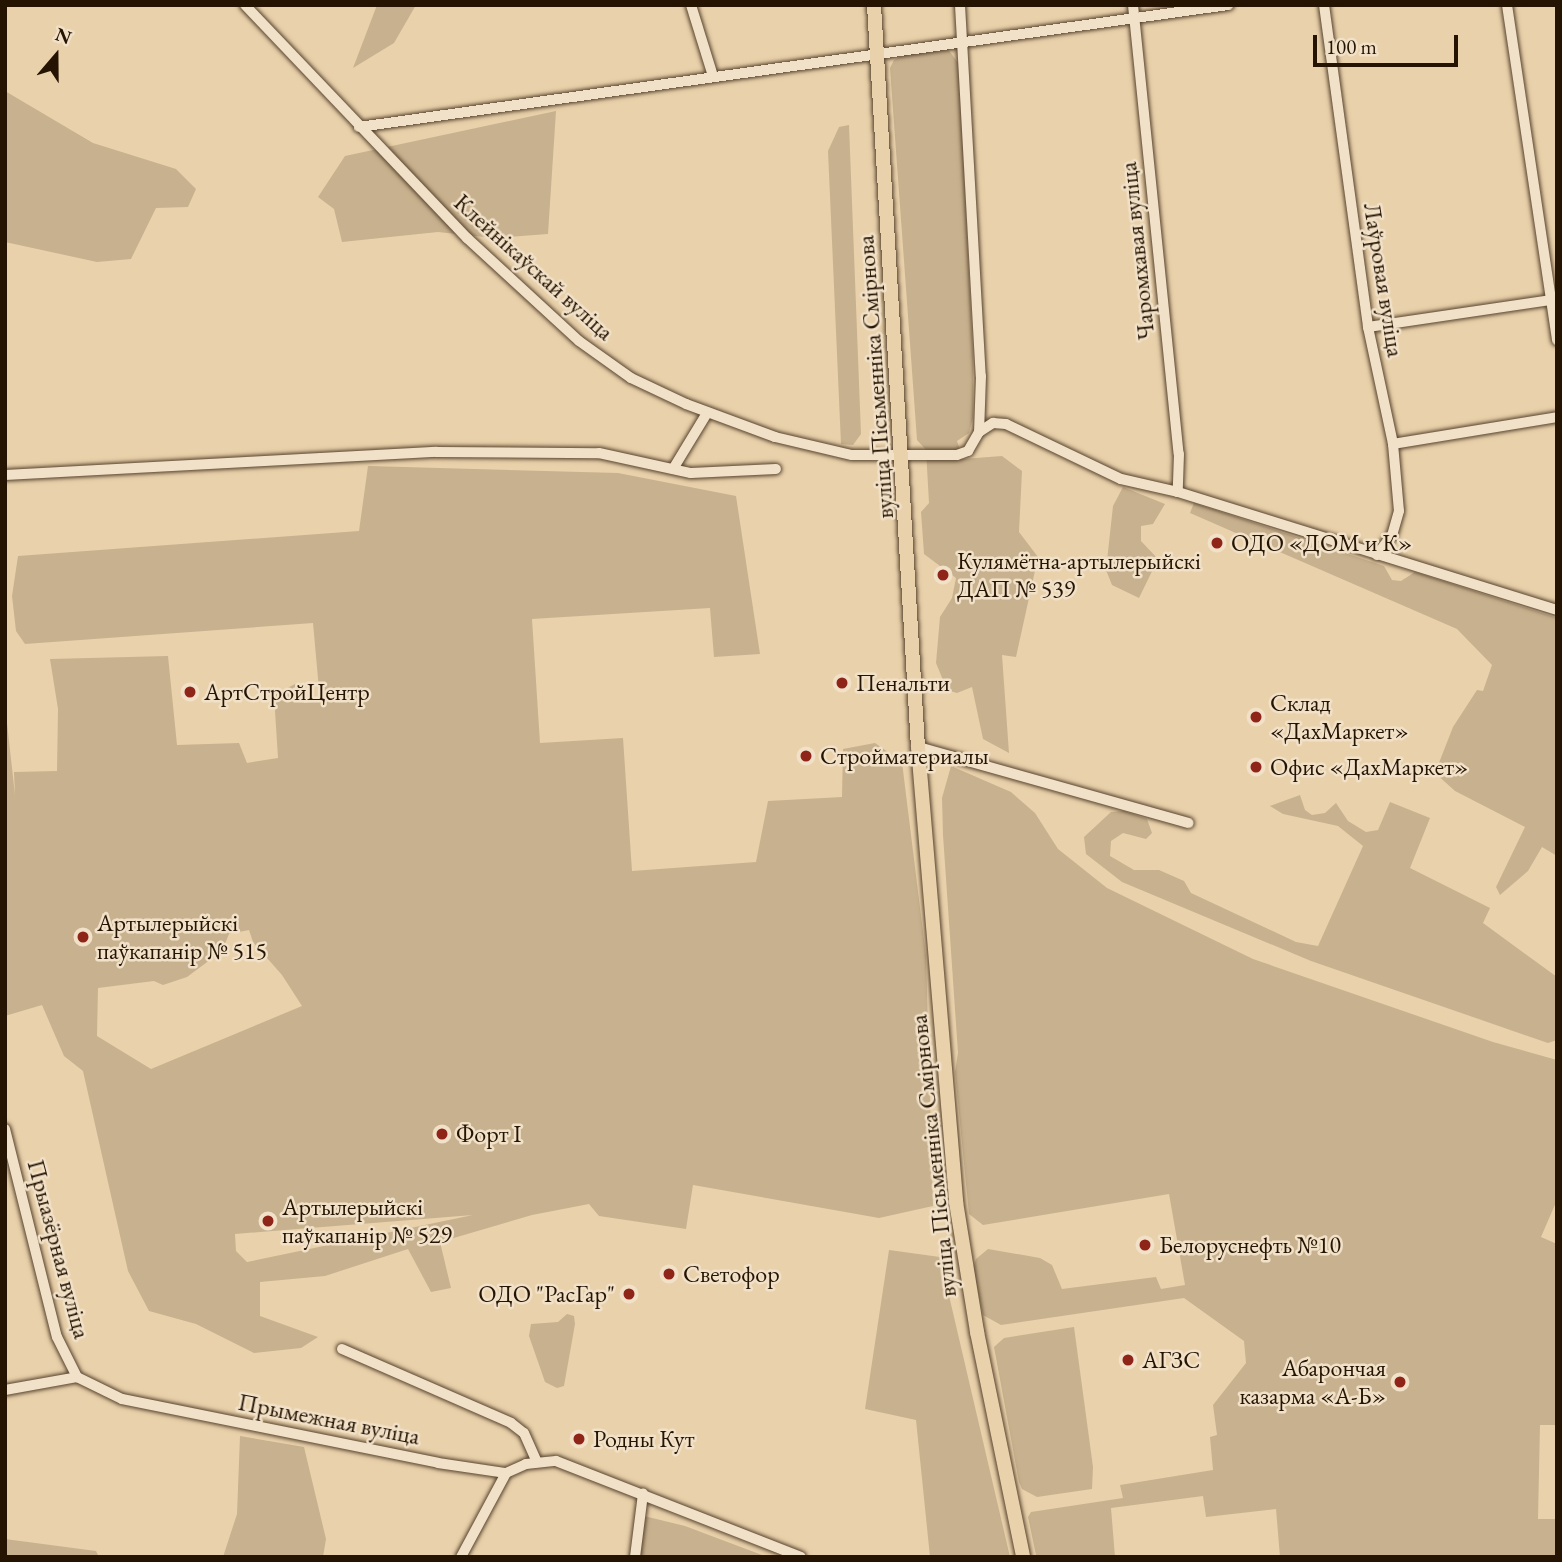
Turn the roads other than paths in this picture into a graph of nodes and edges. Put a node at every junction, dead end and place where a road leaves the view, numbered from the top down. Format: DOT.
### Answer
graph roads {
  1 [pos="245,5"];
  2 [pos="691,5"];
  3 [pos="874,5"];
  4 [pos="960,5"];
  5 [pos="1133,5"];
  6 [pos="1228,5"];
  7 [pos="1324,5"];
  8 [pos="1507,5"];
  9 [pos="1135,17"];
  10 [pos="963,40"];
  11 [pos="877,52"];
  12 [pos="713,76"];
  13 [pos="359,127"];
  14 [pos="1554,299"];
  15 [pos="1367,327"];
  16 [pos="1557,340"];
  17 [pos="707,413"];
  18 [pos="1557,418"];
  19 [pos="979,432"];
  20 [pos="1393,444"];
  21 [pos="904,458"];
  22 [pos="673,469"];
  23 [pos="776,469"];
  24 [pos="5,475"];
  25 [pos="1178,492"];
  26 [pos="1377,555"];
  27 [pos="1557,610"];
  28 [pos="918,747"];
  29 [pos="1189,823"];
  30 [pos="5,1129"];
  31 [pos="342,1349"];
  32 [pos="77,1377"];
  33 [pos="5,1390"];
  34 [pos="537,1462"];
  35 [pos="506,1473"];
  36 [pos="643,1494"];
  37 [pos="461,1557"];
  38 [pos="635,1557"];
  39 [pos="801,1557"];
  40 [pos="1023,1557"];
  1 -- 13 [label="street, Клейнікаўскай вуліца"];
  2 -- 12 [label="street"];
  3 -- 11 [label="main road, вуліца Пісьменніка Смірнова"];
  4 -- 10 [label="street"];
  5 -- 9 [label="street, Чаромхавая вуліца"];
  6 -- 9 [label="street"];
  7 -- 15 [label="street, Лаўровая вуліца"];
  8 -- 14 [label="street"];
  9 -- 10 [label="street"];
  9 -- 25 [label="street, Чаромхавая вуліца"];
  10 -- 11 [label="street"];
  10 -- 19 [label="street"];
  11 -- 12 [label="street"];
  11 -- 21 [label="main road, вуліца Пісьменніка Смірнова"];
  12 -- 13 [label="street"];
  13 -- 17 [label="street, Клейнікаўскай вуліца"];
  14 -- 15 [label="street"];
  14 -- 16 [label="street"];
  15 -- 20 [label="street, Лаўровая вуліца"];
  17 -- 21 [label="street, Клейнікаўскай вуліца"];
  17 -- 22 [label="street"];
  18 -- 20 [label="street"];
  19 -- 21 [label="street, Клейнікаўскай вуліца"];
  19 -- 25 [label="street"];
  20 -- 26 [label="street, Лаўровая вуліца"];
  21 -- 28 [label="main road, вуліца Пісьменніка Смірнова"];
  22 -- 23 [label="street"];
  22 -- 24 [label="street"];
  25 -- 26 [label="street"];
  26 -- 27 [label="street"];
  28 -- 29 [label="street"];
  28 -- 40 [label="main road, вуліца Пісьменніка Смірнова"];
  30 -- 32 [label="street, Прыазёрная вуліца"];
  31 -- 34 [label="street"];
  32 -- 33 [label="street"];
  32 -- 35 [label="street, Прымежная вуліца"];
  34 -- 35 [label="street"];
  34 -- 36 [label="street"];
  35 -- 37 [label="street"];
  36 -- 38 [label="street"];
  36 -- 39 [label="street"];
}
